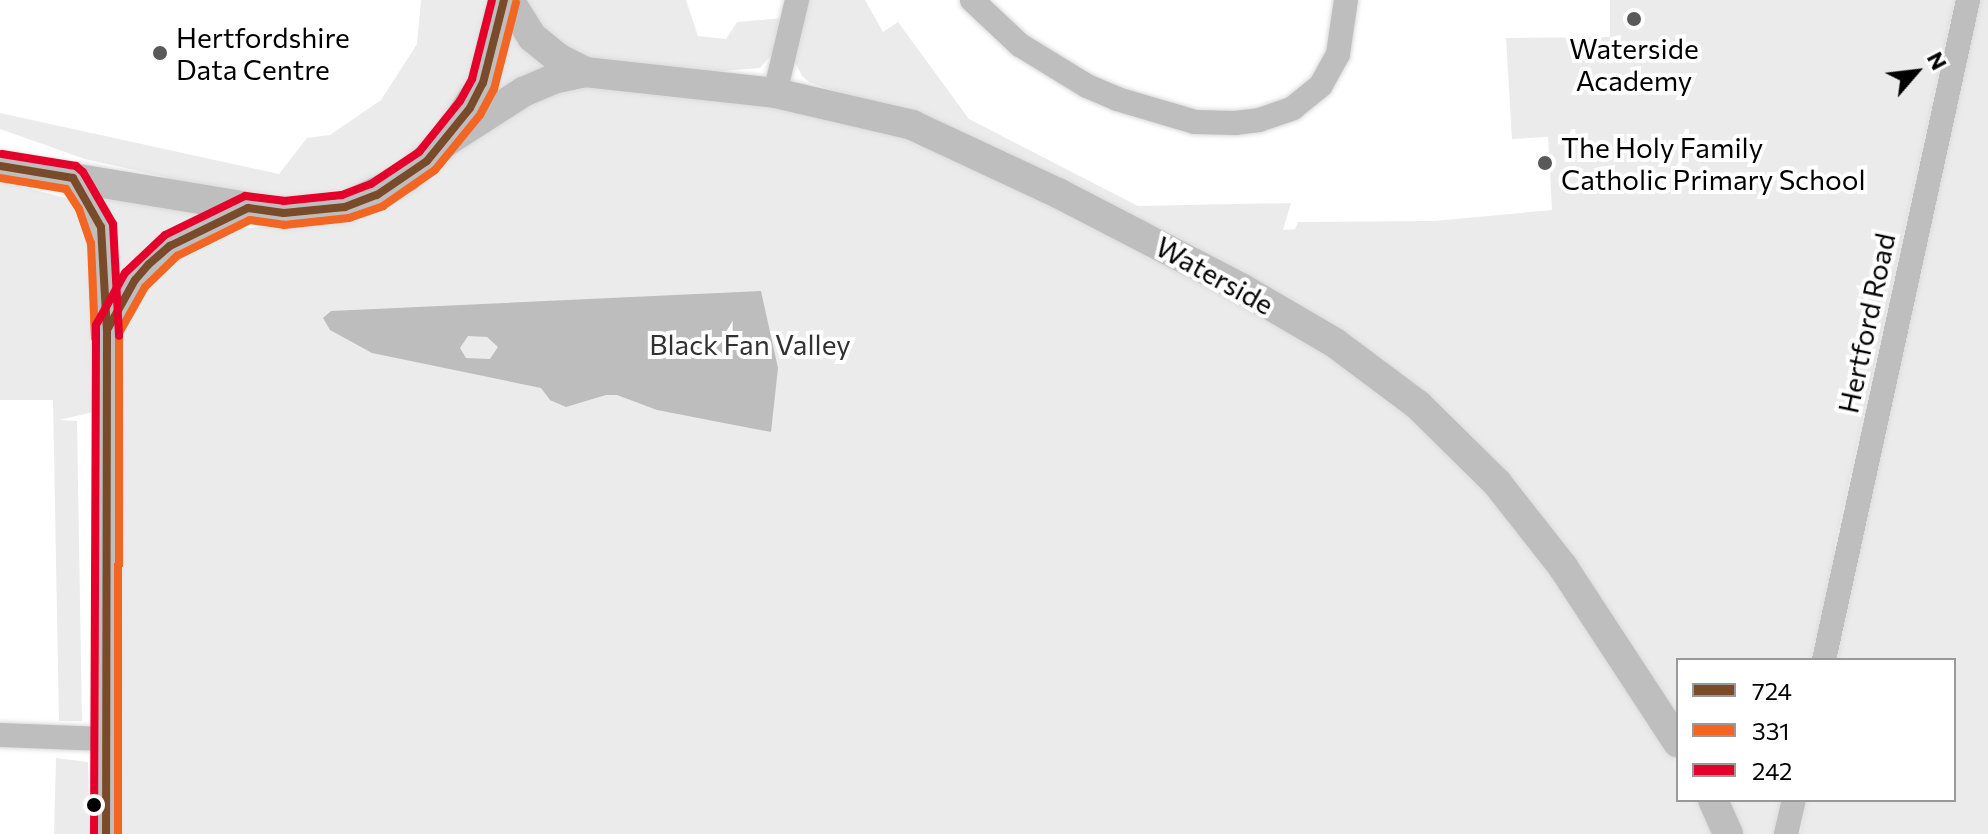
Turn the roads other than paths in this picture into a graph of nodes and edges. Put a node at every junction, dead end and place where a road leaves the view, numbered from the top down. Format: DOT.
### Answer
graph roads {
  1 [pos="507,0"];
  2 [pos="797,0"];
  3 [pos="972,0"];
  4 [pos="1346,0"];
  5 [pos="1968,0"];
  6 [pos="585,72"];
  7 [pos="775,93"];
  8 [pos="444,143"];
  9 [pos="0,166"];
  10 [pos="73,178"];
  11 [pos="248,208"];
  12 [pos="107,330"];
  13 [pos="1824,658"];
  14 [pos="0,735"];
  15 [pos="105,739"];
  16 [pos="1676,740"];
  17 [pos="1714,802"];
  18 [pos="1794,802"];
  19 [pos="106,834"];
  20 [pos="1728,834"];
  21 [pos="1786,834"];
  1 -- 6 [label="main road, Waterside"];
  1 -- 8 [label="main road"];
  2 -- 7 [label="street"];
  3 -- 4 [label="street"];
  5 -- 13 [label="street, Hertford Road"];
  6 -- 7 [label="main road, Waterside"];
  6 -- 8 [label="main road, Waterside"];
  7 -- 16 [label="main road, Waterside"];
  8 -- 11 [label="main road"];
  9 -- 10 [label="main road"];
  10 -- 11 [label="main road"];
  10 -- 12 [label="street"];
  11 -- 12 [label="street"];
  12 -- 15 [label="street"];
  14 -- 15 [label="street"];
  15 -- 19 [label="street"];
  17 -- 20 [label="main road"];
  18 -- 21 [label="street"];
}
